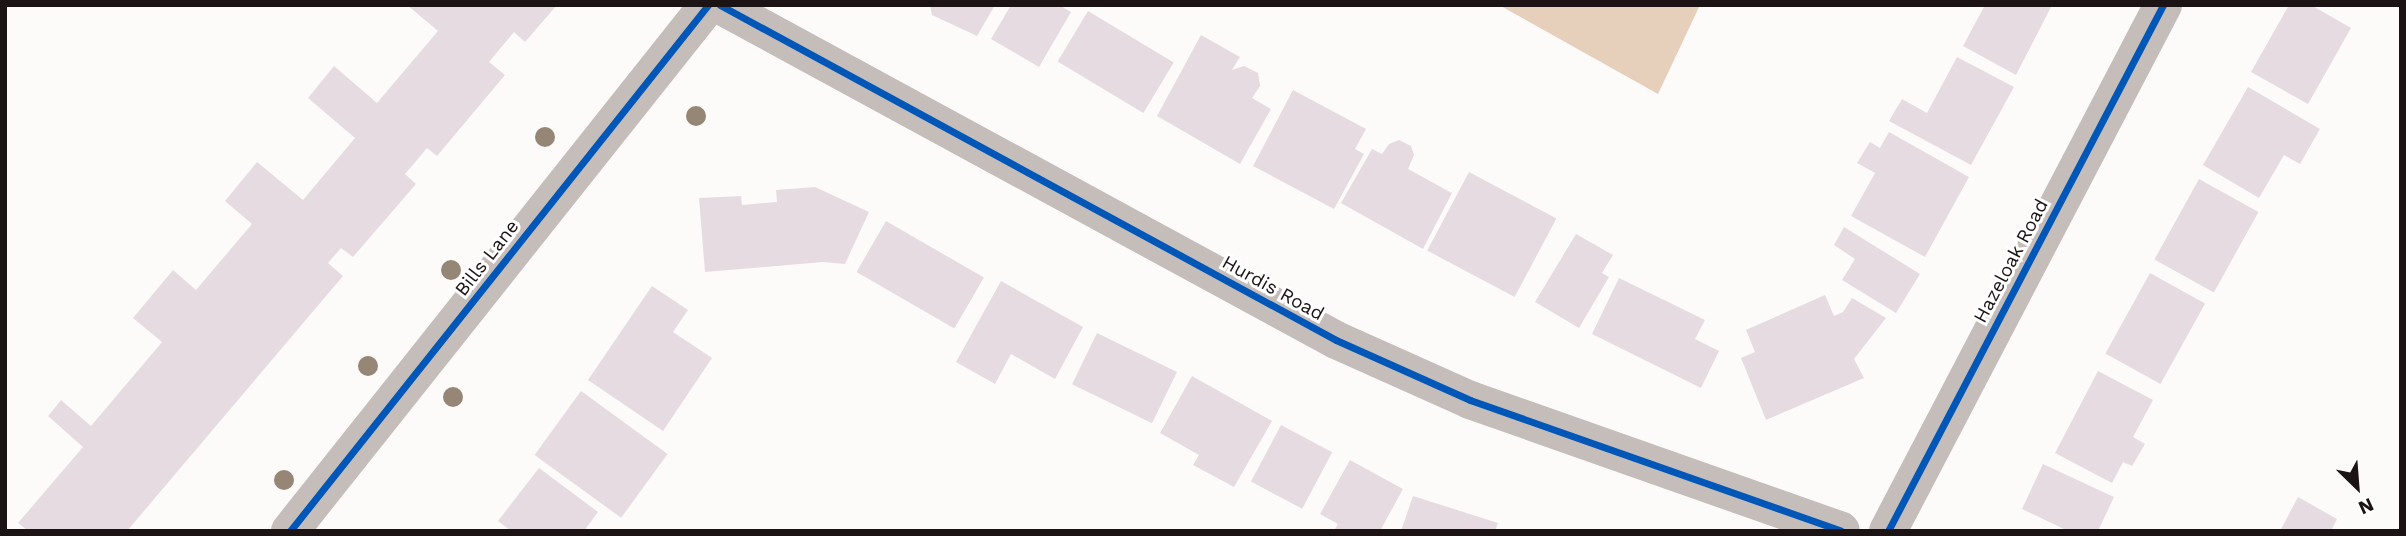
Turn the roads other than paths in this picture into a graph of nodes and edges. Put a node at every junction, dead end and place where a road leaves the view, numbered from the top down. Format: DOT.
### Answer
graph roads {
  1 [pos="708,5"];
  2 [pos="720,5"];
  3 [pos="2163,5"];
  4 [pos="290,531"];
  5 [pos="1841,531"];
  6 [pos="1888,531"];
  1 -- 4 [label="street, Bills Lane"];
  2 -- 5 [label="street, Hurdis Road"];
  3 -- 6 [label="street, Hazeloak Road"];
}
